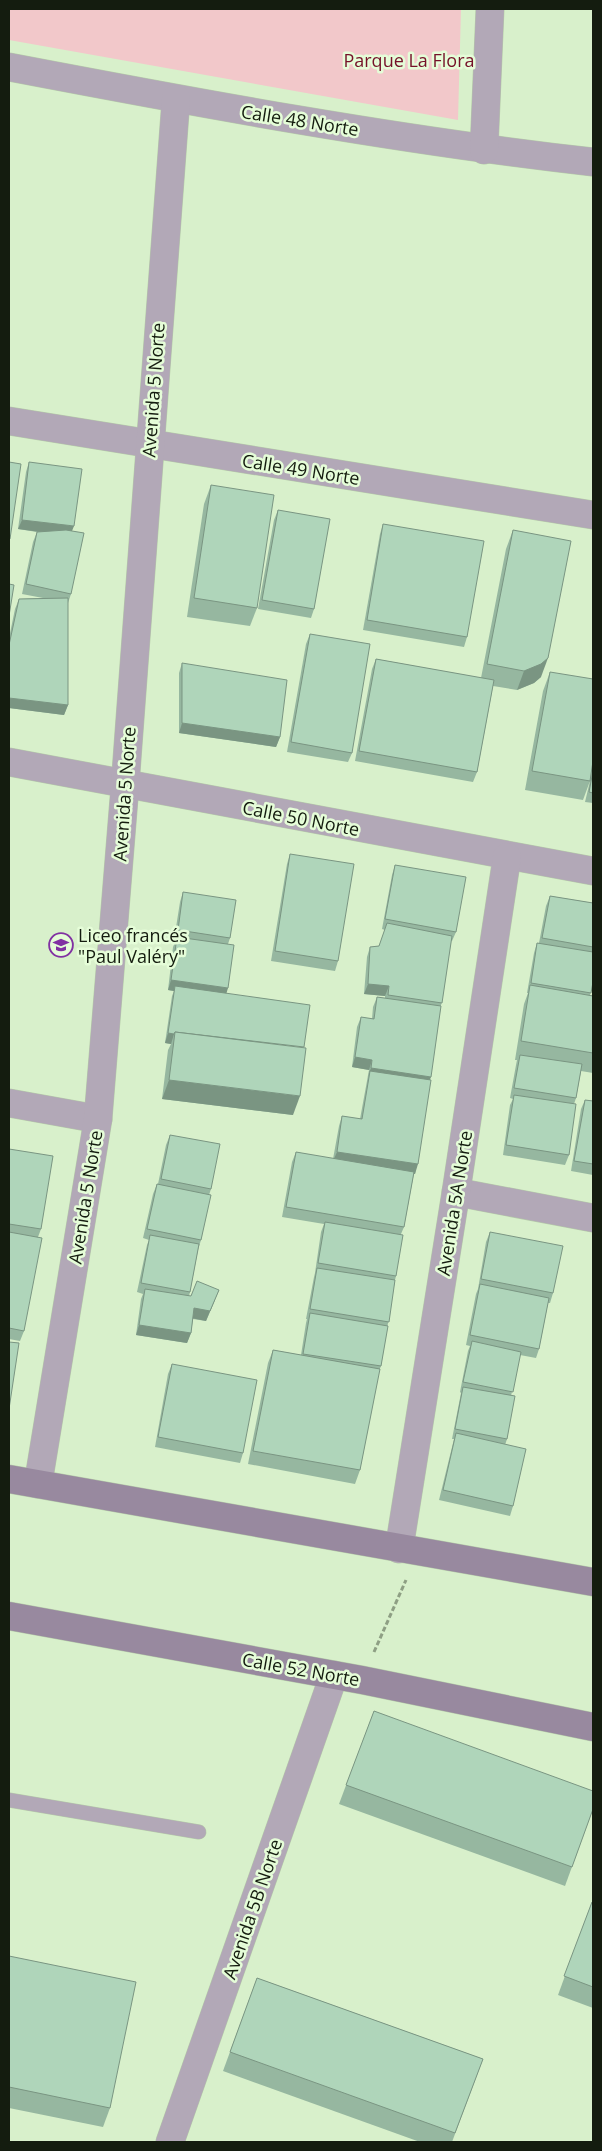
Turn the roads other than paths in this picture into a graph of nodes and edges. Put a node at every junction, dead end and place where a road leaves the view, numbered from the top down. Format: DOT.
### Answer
graph roads {
  1 [pos="490,9"];
  2 [pos="9,67"];
  3 [pos="176,99"];
  4 [pos="484,150"];
  5 [pos="593,162"];
  6 [pos="9,421"];
  7 [pos="149,445"];
  8 [pos="593,515"];
  9 [pos="9,762"];
  10 [pos="125,786"];
  11 [pos="507,857"];
  12 [pos="593,872"];
  13 [pos="9,1103"];
  14 [pos="98,1119"];
  15 [pos="456,1192"];
  16 [pos="593,1218"];
  17 [pos="9,1479"];
  18 [pos="38,1484"];
  19 [pos="409,1551"];
  20 [pos="593,1582"];
  21 [pos="9,1616"];
  22 [pos="334,1675"];
  23 [pos="593,1727"];
  24 [pos="9,1800"];
  25 [pos="199,1832"];
  26 [pos="170,2142"];
  1 -- 4 [label="street"];
  2 -- 3 [label="street, Calle 48 Norte"];
  3 -- 4 [label="street, Calle 48 Norte"];
  3 -- 7 [label="street, Avenida 5 Norte"];
  4 -- 5 [label="street, Calle 48 Norte"];
  6 -- 7 [label="street, Calle 49 Norte"];
  7 -- 8 [label="street, Calle 49 Norte"];
  7 -- 10 [label="street, Avenida 5 Norte"];
  9 -- 10 [label="street, Calle 50 Norte"];
  10 -- 11 [label="street, Calle 50 Norte"];
  10 -- 14 [label="street, Avenida 5 Norte"];
  11 -- 12 [label="street, Calle 50 Norte"];
  11 -- 15 [label="street, Avenida 5A Norte"];
  13 -- 14 [label="street"];
  14 -- 18 [label="street, Avenida 5 Norte"];
  15 -- 16 [label="street"];
  15 -- 19 [label="street, Avenida 5A Norte"];
  17 -- 18 [label="main road"];
  18 -- 19 [label="main road"];
  19 -- 20 [label="main road"];
  21 -- 22 [label="main road, Calle 52 Norte"];
  22 -- 23 [label="main road, Calle 52 Norte"];
  22 -- 26 [label="street, Avenida 5B Norte"];
  24 -- 25 [label="lane"];
}
